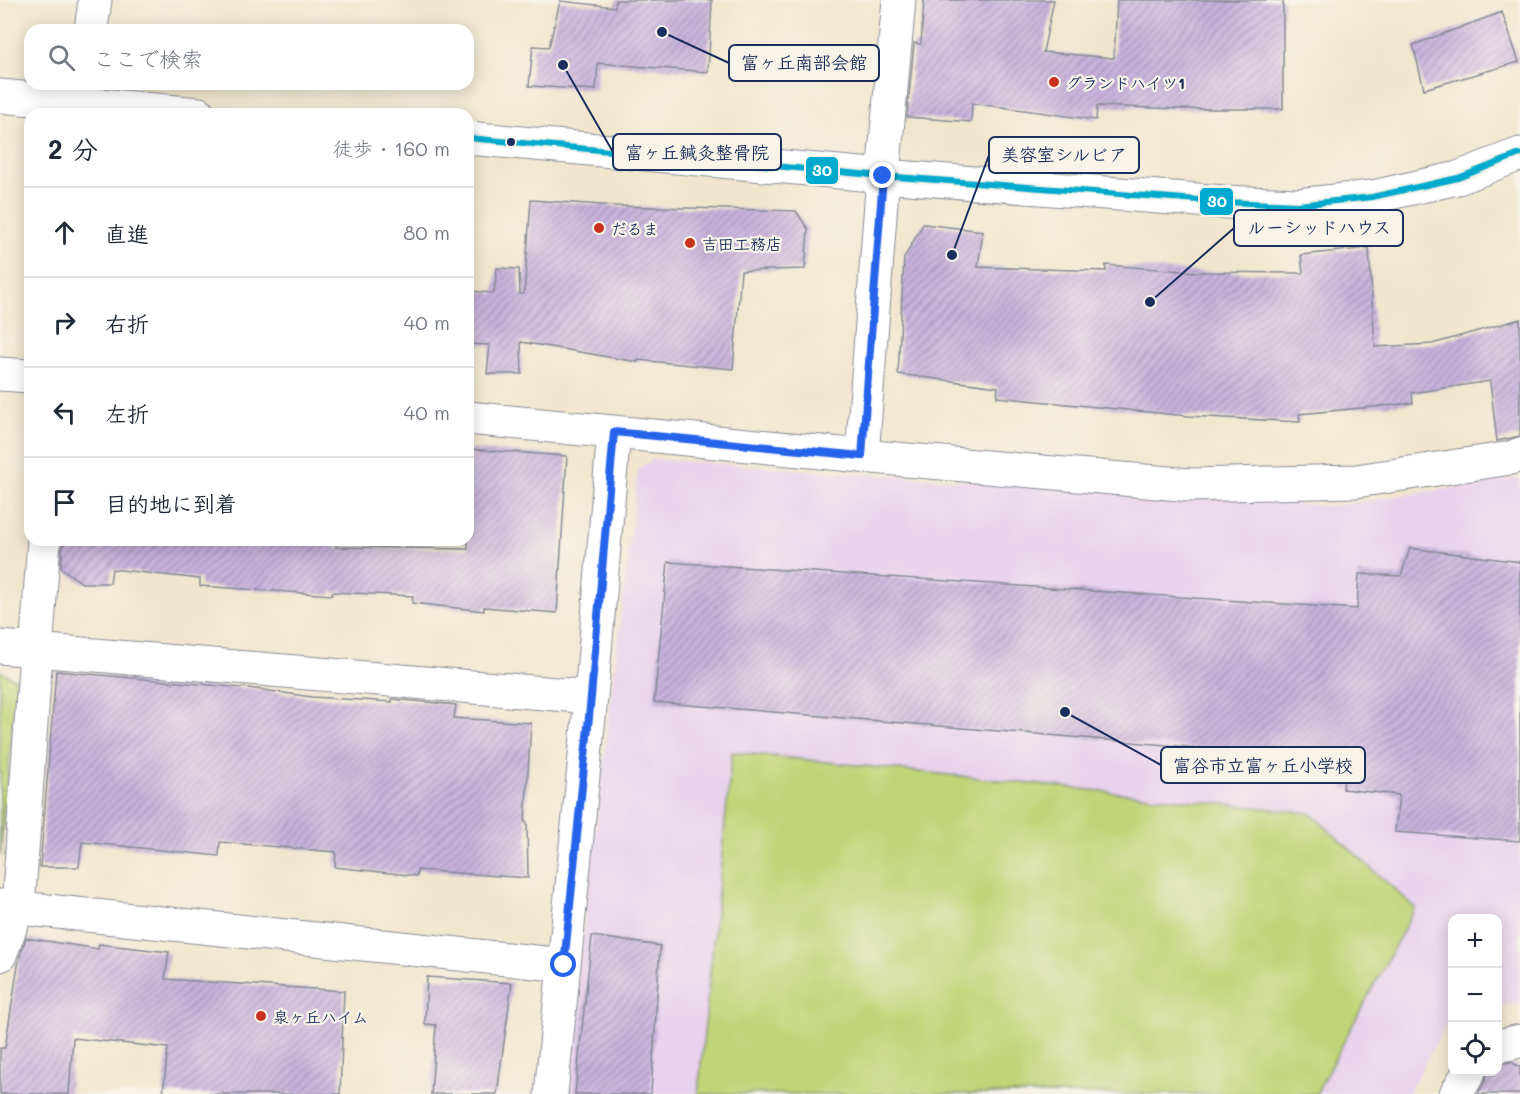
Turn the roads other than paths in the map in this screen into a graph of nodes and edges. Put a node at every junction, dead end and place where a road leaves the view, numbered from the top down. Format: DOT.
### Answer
graph roads {
  1 [pos="94,0"];
  2 [pos="899,0"];
  3 [pos="92,24"];
  4 [pos="0,96"];
  5 [pos="84,100"];
  6 [pos="150,108"];
  7 [pos="474,139"];
  8 [pos="1520,154"];
  9 [pos="883,176"];
  10 [pos="0,374"];
  11 [pos="24,376"];
  12 [pos="474,419"];
  13 [pos="614,432"];
  14 [pos="1520,454"];
  15 [pos="862,456"];
  16 [pos="44,546"];
  17 [pos="0,647"];
  18 [pos="35,651"];
  19 [pos="591,697"];
  20 [pos="9,907"];
  21 [pos="0,956"];
  22 [pos="564,965"];
  23 [pos="1520,1041"];
  24 [pos="1502,1045"];
  25 [pos="1466,1076"];
  26 [pos="551,1094"];
  27 [pos="1456,1094"];
  1 -- 3 [label="street"];
  2 -- 9 [label="street"];
  4 -- 5 [label="street"];
  5 -- 6 [label="street"];
  7 -- 9 [label="street"];
  8 -- 9 [label="street"];
  9 -- 15 [label="street"];
  10 -- 11 [label="street"];
  12 -- 13 [label="street"];
  13 -- 15 [label="street"];
  13 -- 19 [label="street"];
  14 -- 15 [label="street"];
  16 -- 18 [label="street"];
  17 -- 18 [label="street"];
  18 -- 19 [label="street"];
  18 -- 20 [label="street"];
  19 -- 22 [label="street"];
  20 -- 21 [label="street"];
  20 -- 22 [label="street"];
  22 -- 26 [label="street"];
  23 -- 24 [label="street"];
  25 -- 27 [label="street"];
}
